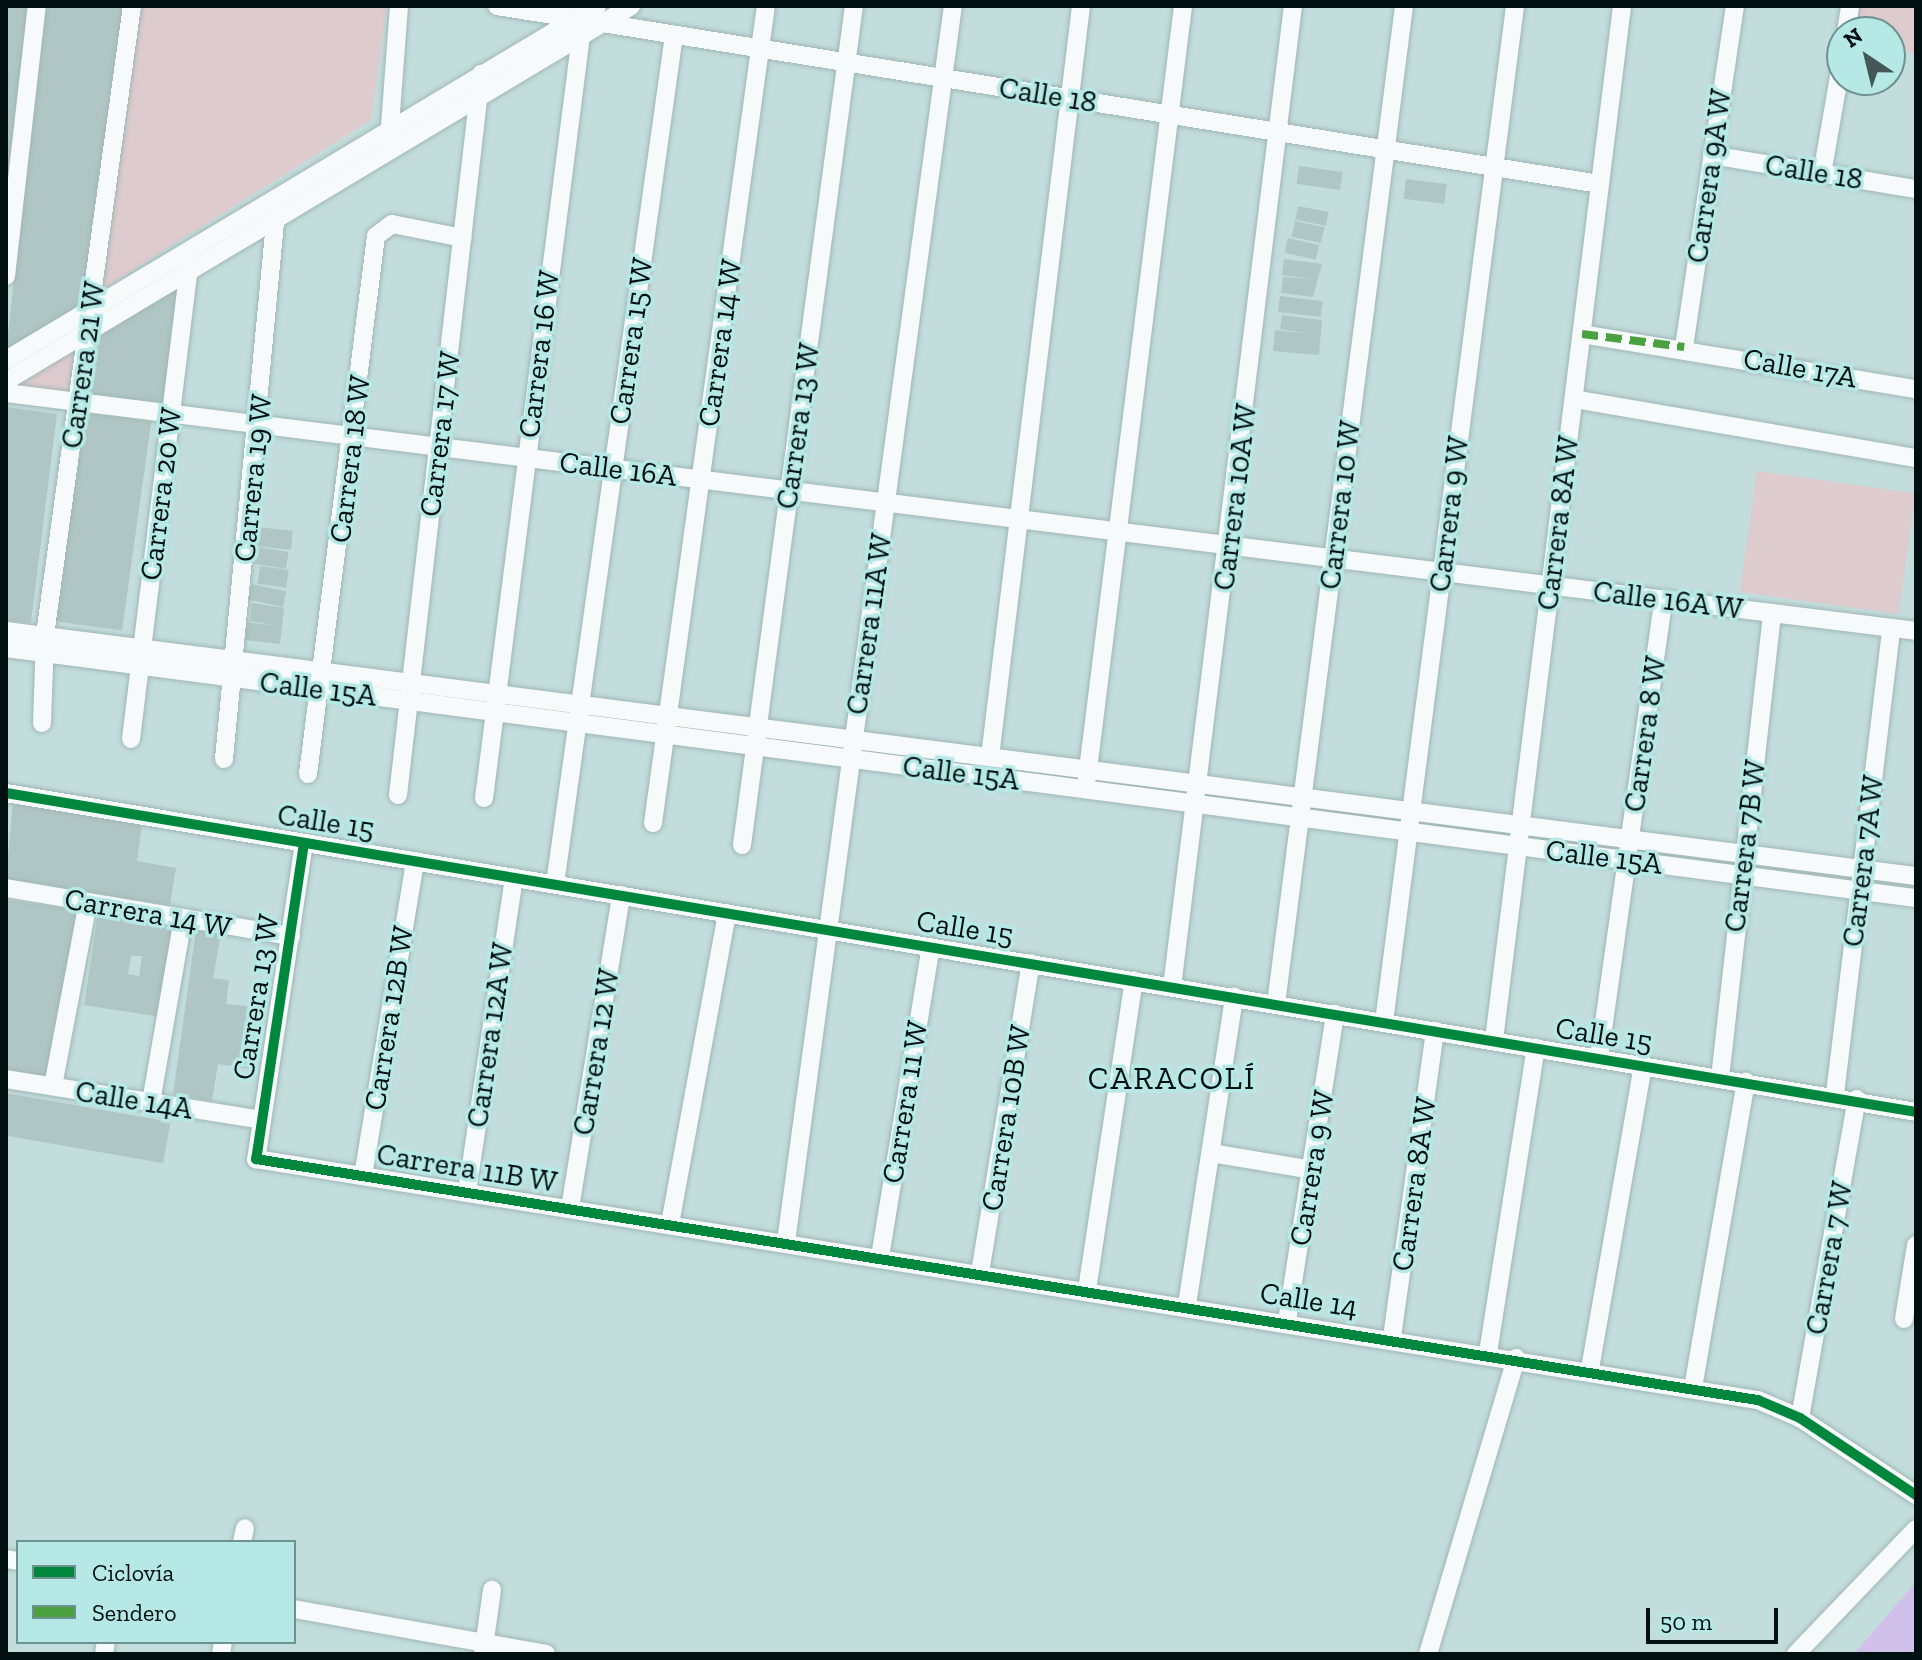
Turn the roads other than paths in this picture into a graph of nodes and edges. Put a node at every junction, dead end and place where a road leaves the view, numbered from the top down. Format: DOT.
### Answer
graph roads {
  1 [pos="37,6"];
  2 [pos="132,6"];
  3 [pos="399,6"];
  4 [pos="497,6"];
  5 [pos="631,6"];
  6 [pos="766,6"];
  7 [pos="854,6"];
  8 [pos="953,6"];
  9 [pos="1081,6"];
  10 [pos="1183,6"];
  11 [pos="1293,6"];
  12 [pos="1404,6"];
  13 [pos="1515,6"];
  14 [pos="1622,6"];
  15 [pos="1735,6"];
  16 [pos="600,15"];
  17 [pos="578,20"];
  18 [pos="674,35"];
  19 [pos="761,49"];
  20 [pos="847,63"];
  21 [pos="481,74"];
  22 [pos="943,78"];
  23 [pos="1836,96"];
  24 [pos="478,97"];
  25 [pos="1070,99"];
  26 [pos="1168,114"];
  27 [pos="388,130"];
  28 [pos="1278,132"];
  29 [pos="391,150"];
  30 [pos="1386,150"];
  31 [pos="1712,155"];
  32 [pos="1494,167"];
  33 [pos="1822,174"];
  34 [pos="1600,184"];
  35 [pos="1916,189"];
  36 [pos="277,197"];
  37 [pos="276,219"];
  38 [pos="463,238"];
  39 [pos="191,248"];
  40 [pos="188,272"];
  41 [pos="6,276"];
  42 [pos="91,308"];
  43 [pos="86,333"];
  44 [pos="1582,334"];
  45 [pos="1684,347"];
  46 [pos="6,360"];
  47 [pos="6,381"];
  48 [pos="1916,389"];
  49 [pos="6,393"];
  50 [pos="1574,399"];
  51 [pos="76,403"];
  52 [pos="171,414"];
  53 [pos="260,425"];
  54 [pos="355,437"];
  55 [pos="439,447"];
  56 [pos="526,458"];
  57 [pos="1916,458"];
  58 [pos="613,469"];
  59 [pos="701,480"];
  60 [pos="790,491"];
  61 [pos="886,503"];
  62 [pos="1021,520"];
  63 [pos="1116,532"];
  64 [pos="1229,546"];
  65 [pos="1333,558"];
  66 [pos="1442,572"];
  67 [pos="1550,586"];
  68 [pos="1663,600"];
  69 [pos="1772,613"];
  70 [pos="1891,628"];
  71 [pos="6,631"];
  72 [pos="1916,631"];
  73 [pos="47,644"];
  74 [pos="6,648"];
  75 [pos="141,657"];
  76 [pos="232,668"];
  77 [pos="321,680"];
  78 [pos="410,692"];
  79 [pos="496,703"];
  80 [pos="579,714"];
  81 [pos="42,723"];
  82 [pos="666,725"];
  83 [pos="758,727"];
  84 [pos="131,739"];
  85 [pos="854,739"];
  86 [pos="756,746"];
  87 [pos="968,754"];
  88 [pos="990,757"];
  89 [pos="224,759"];
  90 [pos="851,759"];
  91 [pos="1089,769"];
  92 [pos="965,773"];
  93 [pos="308,774"];
  94 [pos="1197,783"];
  95 [pos="1086,789"];
  96 [pos="6,793"];
  97 [pos="398,795"];
  98 [pos="1303,797"];
  99 [pos="484,798"];
  100 [pos="1195,803"];
  101 [pos="1411,811"];
  102 [pos="1300,817"];
  103 [pos="653,823"];
  104 [pos="1521,825"];
  105 [pos="1409,831"];
  106 [pos="1631,839"];
  107 [pos="304,843"];
  108 [pos="742,845"];
  109 [pos="1518,846"];
  110 [pos="1743,853"];
  111 [pos="1626,860"];
  112 [pos="415,861"];
  113 [pos="1862,869"];
  114 [pos="1740,875"];
  115 [pos="1916,876"];
  116 [pos="514,877"];
  117 [pos="555,884"];
  118 [pos="6,888"];
  119 [pos="1860,891"];
  120 [pos="621,895"];
  121 [pos="1916,898"];
  122 [pos="88,903"];
  123 [pos="727,913"];
  124 [pos="183,919"];
  125 [pos="828,930"];
  126 [pos="291,936"];
  127 [pos="931,947"];
  128 [pos="1031,963"];
  129 [pos="1134,981"];
  130 [pos="1172,987"];
  131 [pos="1234,997"];
  132 [pos="1276,1004"];
  133 [pos="1335,1014"];
  134 [pos="1384,1022"];
  135 [pos="1435,1031"];
  136 [pos="1494,1040"];
  137 [pos="1536,1048"];
  138 [pos="1599,1058"];
  139 [pos="1643,1065"];
  140 [pos="1720,1078"];
  141 [pos="6,1079"];
  142 [pos="1746,1082"];
  143 [pos="53,1086"];
  144 [pos="1835,1094"];
  145 [pos="1857,1099"];
  146 [pos="151,1102"];
  147 [pos="1916,1112"];
  148 [pos="261,1120"];
  149 [pos="1211,1153"];
  150 [pos="256,1159"];
  151 [pos="1313,1170"];
  152 [pos="363,1176"];
  153 [pos="467,1192"];
  154 [pos="570,1208"];
  155 [pos="670,1224"];
  156 [pos="786,1242"];
  157 [pos="1916,1245"];
  158 [pos="880,1257"];
  159 [pos="1914,1265"];
  160 [pos="980,1273"];
  161 [pos="1087,1290"];
  162 [pos="1187,1305"];
  163 [pos="1904,1319"];
  164 [pos="1287,1321"];
  165 [pos="1392,1337"];
  166 [pos="1488,1353"];
  167 [pos="1516,1358"];
  168 [pos="1590,1369"];
  169 [pos="1693,1388"];
  170 [pos="1800,1418"];
  171 [pos="1916,1495"];
  172 [pos="1916,1529"];
  173 [pos="492,1590"];
  174 [pos="296,1609"];
  175 [pos="484,1649"];
  176 [pos="546,1654"];
  177 [pos="1428,1654"];
  178 [pos="1796,1654"];
  1 -- 41 [label="street"];
  2 -- 42 [label="street, Carrera 21 W"];
  3 -- 27 [label="street"];
  4 -- 17 [label="street"];
  5 -- 16 [label="street"];
  6 -- 19 [label="street, Carrera 14 W"];
  7 -- 20 [label="street, Carrera 13 W"];
  8 -- 22 [label="street, Carrera 11A W"];
  9 -- 25 [label="street"];
  10 -- 26 [label="street"];
  11 -- 28 [label="street, Carrera 10A W"];
  12 -- 30 [label="street, Carrera 10 W"];
  13 -- 32 [label="street, Carrera 9 W"];
  14 -- 34 [label="street, Carrera 8A W"];
  15 -- 31 [label="street, Carrera 9A W"];
  16 -- 17 [label="street"];
  16 -- 18 [label="street, Calle 18"];
  17 -- 21 [label="street"];
  17 -- 24 [label="street"];
  17 -- 56 [label="street, Carrera 16 W"];
  18 -- 19 [label="street, Calle 18"];
  18 -- 58 [label="street, Carrera 15 W"];
  19 -- 20 [label="street, Calle 18"];
  19 -- 59 [label="street, Carrera 14 W"];
  20 -- 22 [label="street, Calle 18"];
  20 -- 60 [label="street, Carrera 13 W"];
  21 -- 24 [label="street, Carrera 17 W"];
  21 -- 27 [label="street"];
  22 -- 25 [label="street, Calle 18"];
  22 -- 61 [label="street, Carrera 11A W"];
  23 -- 33 [label="street"];
  24 -- 29 [label="street"];
  24 -- 38 [label="street, Carrera 17 W"];
  25 -- 26 [label="street, Calle 18"];
  25 -- 62 [label="street"];
  26 -- 28 [label="street, Calle 18"];
  26 -- 63 [label="street"];
  27 -- 29 [label="street"];
  27 -- 36 [label="street"];
  28 -- 30 [label="street, Calle 18"];
  28 -- 64 [label="street, Carrera 10A W"];
  29 -- 37 [label="street"];
  30 -- 32 [label="street, Calle 18"];
  30 -- 65 [label="street, Carrera 10 W"];
  31 -- 33 [label="street, Calle 18"];
  31 -- 45 [label="street, Carrera 9A W"];
  32 -- 34 [label="street, Calle 18"];
  32 -- 66 [label="street, Carrera 9 W"];
  33 -- 35 [label="street, Calle 18"];
  34 -- 44 [label="street, Carrera 8A W"];
  36 -- 37 [label="street, Carrera 19 W"];
  36 -- 39 [label="street"];
  37 -- 40 [label="street"];
  37 -- 53 [label="street, Carrera 19 W"];
  38 -- 54 [label="street, Carrera 18 W"];
  38 -- 55 [label="street, Carrera 17 W"];
  39 -- 40 [label="street, Carrera 20 W"];
  39 -- 42 [label="street"];
  40 -- 43 [label="street"];
  40 -- 52 [label="street, Carrera 20 W"];
  42 -- 43 [label="street, Carrera 21 W"];
  42 -- 46 [label="street"];
  43 -- 47 [label="street"];
  43 -- 51 [label="street, Carrera 21 W"];
  44 -- 45 [label="street, Calle 17A"];
  44 -- 50 [label="street, Carrera 8A W"];
  45 -- 48 [label="street, Calle 17A"];
  49 -- 51 [label="street, Calle 16A"];
  50 -- 57 [label="street"];
  50 -- 67 [label="street, Carrera 8A W"];
  51 -- 52 [label="street, Calle 16A"];
  51 -- 73 [label="street, Carrera 21 W"];
  52 -- 53 [label="street, Calle 16A"];
  52 -- 75 [label="street, Carrera 20 W"];
  53 -- 54 [label="street, Calle 16A"];
  53 -- 76 [label="street, Carrera 19 W"];
  54 -- 55 [label="street, Calle 16A"];
  54 -- 77 [label="street, Carrera 18 W"];
  55 -- 56 [label="street, Calle 16A"];
  55 -- 78 [label="street, Carrera 17 W"];
  56 -- 58 [label="street, Calle 16A"];
  56 -- 79 [label="street, Carrera 16 W"];
  58 -- 59 [label="street, Calle 16A"];
  58 -- 80 [label="street, Carrera 15 W"];
  59 -- 60 [label="street, Calle 16A"];
  59 -- 82 [label="street, Carrera 14 W"];
  60 -- 61 [label="street, Calle 16A"];
  60 -- 83 [label="street, Carrera 13 W"];
  61 -- 62 [label="street, Calle 16A"];
  61 -- 85 [label="street, Carrera 11A W"];
  62 -- 63 [label="street, Calle 16A"];
  62 -- 88 [label="street"];
  63 -- 64 [label="street, Calle 16A"];
  63 -- 91 [label="street"];
  64 -- 65 [label="street, Calle 16A W"];
  64 -- 94 [label="street, Carrera 10A W"];
  65 -- 66 [label="street, Calle 16A W"];
  65 -- 98 [label="street, Carrera 10 W"];
  66 -- 67 [label="street, Calle 16A W"];
  66 -- 101 [label="street, Carrera 9 W"];
  67 -- 68 [label="street, Calle 16A W"];
  67 -- 104 [label="street, Carrera 8A W"];
  68 -- 69 [label="street, Calle 16A W"];
  68 -- 106 [label="street, Carrera 8 W"];
  69 -- 70 [label="street, Calle 16A W"];
  69 -- 110 [label="street, Carrera 7B W"];
  70 -- 72 [label="street, Calle 16A W"];
  70 -- 113 [label="street, Carrera 7A W"];
  71 -- 73 [label="street, Calle 15A"];
  73 -- 74 [label="street, Calle 15A"];
  73 -- 75 [label="street, Calle 15A"];
  73 -- 81 [label="street, Carrera 21 W"];
  75 -- 76 [label="street, Calle 15A"];
  75 -- 84 [label="street, Carrera 20 W"];
  76 -- 77 [label="street, Calle 15A"];
  76 -- 89 [label="street, Carrera 19 W"];
  77 -- 78 [label="street, Calle 15A"];
  77 -- 93 [label="street, Carrera 18 W"];
  78 -- 79 [label="street, Calle 15A"];
  78 -- 97 [label="street, Carrera 17 W"];
  79 -- 80 [label="street, Calle 15A"];
  79 -- 99 [label="street, Carrera 16 W"];
  80 -- 82 [label="street, Calle 15A"];
  80 -- 117 [label="street, Carrera 15 W"];
  82 -- 83 [label="street, Calle 15A"];
  82 -- 86 [label="street, Calle 15A"];
  82 -- 103 [label="street, Carrera 14 W"];
  83 -- 85 [label="street, Calle 15A"];
  83 -- 86 [label="street, Carrera 13 W"];
  85 -- 87 [label="street, Calle 15A"];
  85 -- 90 [label="street, Carrera 11A W"];
  86 -- 90 [label="street, Calle 15A"];
  86 -- 108 [label="street, Carrera 13 W"];
  87 -- 88 [label="street, Calle 15A"];
  87 -- 92 [label="street"];
  88 -- 91 [label="street, Calle 15A"];
  90 -- 92 [label="street, Calle 15A"];
  90 -- 125 [label="street, Carrera 11A W"];
  91 -- 94 [label="street, Calle 15A"];
  91 -- 95 [label="street"];
  92 -- 95 [label="street, Calle 15A"];
  94 -- 98 [label="street, Calle 15A"];
  94 -- 100 [label="street, Carrera 10A W"];
  95 -- 100 [label="street, Calle 15A"];
  96 -- 107 [label="street, Calle 15"];
  98 -- 101 [label="street, Calle 15A"];
  98 -- 102 [label="street, Carrera 10 W"];
  100 -- 102 [label="street, Calle 15A"];
  100 -- 130 [label="street, Carrera 10A W"];
  101 -- 104 [label="street, Calle 15A"];
  101 -- 105 [label="street, Carrera 9 W"];
  102 -- 105 [label="street, Calle 15A"];
  102 -- 132 [label="street, Carrera 10 W"];
  104 -- 106 [label="street, Calle 15A"];
  104 -- 109 [label="street, Carrera 8A W"];
  105 -- 109 [label="street, Calle 15A"];
  105 -- 134 [label="street, Carrera 9 W"];
  106 -- 110 [label="street, Calle 15A"];
  106 -- 111 [label="street, Carrera 8 W"];
  107 -- 112 [label="street, Calle 15"];
  107 -- 126 [label="street, Carrera 13 W"];
  109 -- 111 [label="street, Calle 15A"];
  109 -- 136 [label="street, Carrera 8A W"];
  110 -- 113 [label="street, Calle 15A"];
  110 -- 114 [label="street, Carrera 7B W"];
  111 -- 114 [label="street, Calle 15A"];
  111 -- 138 [label="street, Carrera 8 W"];
  112 -- 116 [label="street, Calle 15"];
  112 -- 152 [label="street, Carrera 12B W"];
  113 -- 115 [label="street, Calle 15A"];
  113 -- 119 [label="street, Carrera 7A W"];
  114 -- 119 [label="street, Calle 15A"];
  114 -- 140 [label="street, Carrera 7B W"];
  116 -- 117 [label="street, Calle 15"];
  116 -- 153 [label="street, Carrera 12A W"];
  117 -- 120 [label="street, Calle 15"];
  118 -- 122 [label="street, Carrera 14 W"];
  119 -- 121 [label="street, Calle 15A"];
  119 -- 144 [label="street, Carrera 7A W"];
  120 -- 123 [label="street, Calle 15"];
  120 -- 154 [label="street, Carrera 12 W"];
  122 -- 124 [label="street, Carrera 14 W"];
  122 -- 143 [label="street"];
  123 -- 125 [label="street, Calle 15"];
  123 -- 155 [label="street"];
  124 -- 126 [label="street, Carrera 14 W"];
  124 -- 146 [label="street"];
  125 -- 127 [label="street, Calle 15"];
  125 -- 156 [label="street, Carrera 11A W"];
  126 -- 148 [label="street, Carrera 13 W"];
  127 -- 128 [label="street, Calle 15"];
  127 -- 158 [label="street, Carrera 11 W"];
  128 -- 129 [label="street, Calle 15"];
  128 -- 160 [label="street, Carrera 10B W"];
  129 -- 130 [label="street, Calle 15"];
  129 -- 161 [label="street"];
  130 -- 131 [label="street, Calle 15"];
  131 -- 132 [label="street, Calle 15"];
  131 -- 149 [label="street"];
  132 -- 133 [label="street, Calle 15"];
  133 -- 134 [label="street, Calle 15"];
  133 -- 151 [label="street, Carrera 9 W"];
  134 -- 135 [label="street, Calle 15"];
  135 -- 136 [label="street, Calle 15"];
  135 -- 165 [label="street, Carrera 8A W"];
  136 -- 137 [label="street, Calle 15"];
  137 -- 138 [label="street, Calle 15"];
  137 -- 166 [label="street"];
  138 -- 139 [label="street, Calle 15"];
  139 -- 140 [label="street, Calle 15"];
  139 -- 168 [label="street"];
  140 -- 142 [label="street, Calle 15"];
  141 -- 143 [label="street, Calle 14A"];
  142 -- 144 [label="street, Calle 15"];
  142 -- 169 [label="street"];
  143 -- 146 [label="street, Calle 14A"];
  144 -- 145 [label="street, Calle 15"];
  145 -- 147 [label="street, Calle 15"];
  145 -- 170 [label="street, Carrera 7 W"];
  146 -- 148 [label="street, Calle 14A"];
  148 -- 150 [label="street, Carrera 13 W"];
  149 -- 151 [label="street"];
  149 -- 162 [label="street"];
  150 -- 152 [label="street, Carrera 11B W"];
  151 -- 164 [label="street, Carrera 9 W"];
  152 -- 153 [label="street, Carrera 11B W"];
  153 -- 154 [label="street, Carrera 11B W"];
  154 -- 155 [label="street, Carrera 11B W"];
  155 -- 156 [label="street, Calle 14"];
  156 -- 158 [label="street, Calle 14"];
  157 -- 159 [label="street"];
  158 -- 160 [label="street, Calle 14"];
  159 -- 163 [label="street"];
  160 -- 161 [label="street, Calle 14"];
  161 -- 162 [label="street, Calle 14"];
  162 -- 164 [label="street, Calle 14"];
  164 -- 165 [label="street, Calle 14"];
  165 -- 166 [label="street, Calle 14"];
  166 -- 167 [label="street, Calle 14"];
  167 -- 168 [label="street, Calle 14"];
  167 -- 177 [label="street"];
  168 -- 169 [label="street, Calle 14"];
  169 -- 170 [label="street, Calle 14"];
  170 -- 171 [label="street, Calle 14"];
  172 -- 178 [label="street"];
  173 -- 175 [label="street"];
  174 -- 175 [label="street"];
  175 -- 176 [label="street"];
}
